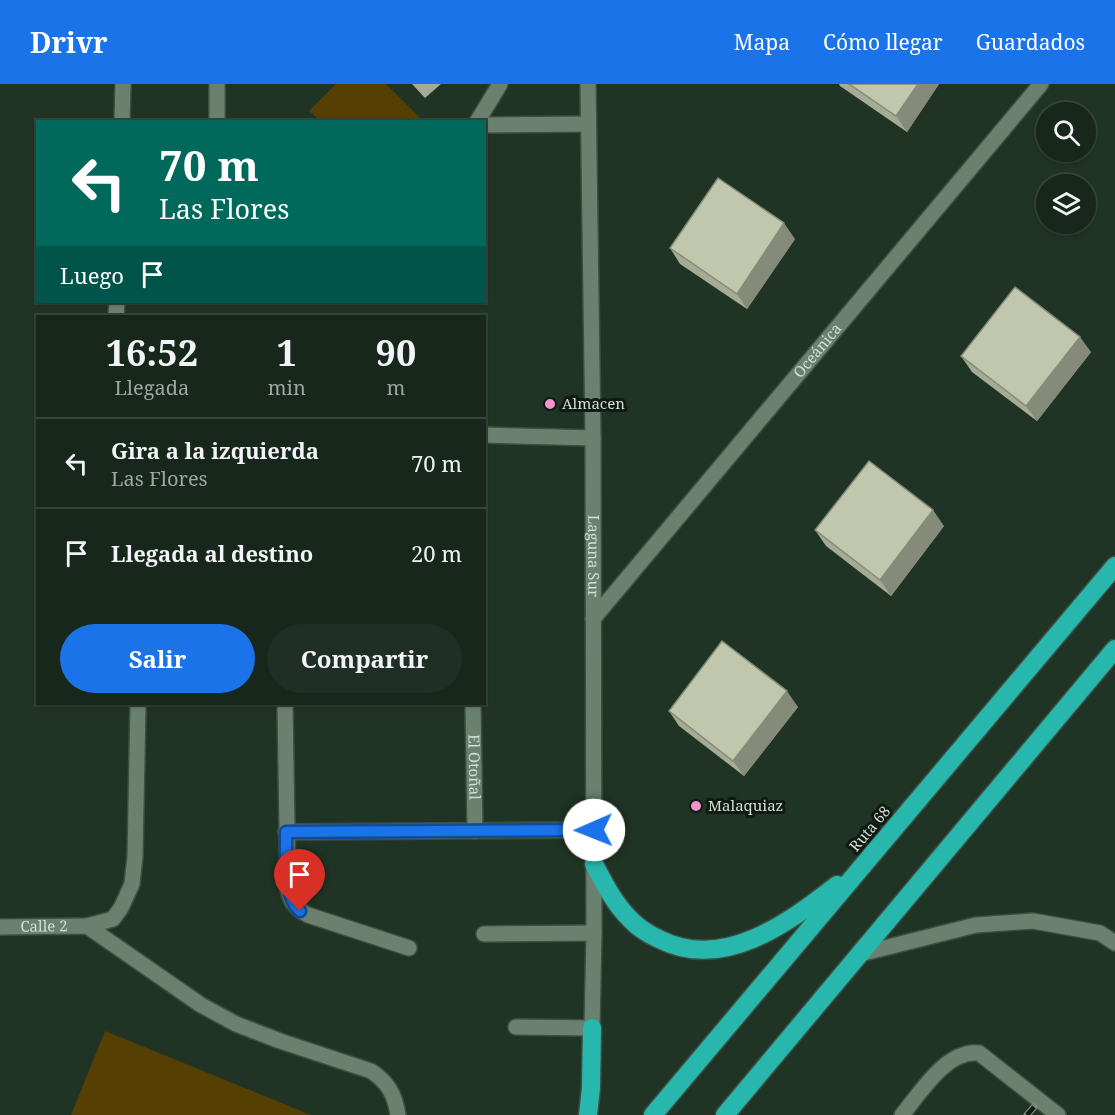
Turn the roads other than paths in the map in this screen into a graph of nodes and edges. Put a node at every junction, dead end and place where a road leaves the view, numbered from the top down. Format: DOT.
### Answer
graph roads {
  1 [pos="123,84"];
  2 [pos="217,84"];
  3 [pos="500,84"];
  4 [pos="588,84"];
  5 [pos="1041,84"];
  6 [pos="122,120"];
  7 [pos="217,120"];
  8 [pos="478,120"];
  9 [pos="588,124"];
  10 [pos="486,125"];
  11 [pos="486,435"];
  12 [pos="593,438"];
  13 [pos="1115,566"];
  14 [pos="593,619"];
  15 [pos="1115,649"];
  16 [pos="138,705"];
  17 [pos="285,705"];
  18 [pos="473,705"];
  19 [pos="594,830"];
  20 [pos="475,831"];
  21 [pos="286,832"];
  22 [pos="594,864"];
  23 [pos="864,864"];
  24 [pos="87,926"];
  25 [pos="0,927"];
  26 [pos="594,933"];
  27 [pos="484,934"];
  28 [pos="1115,943"];
  29 [pos="408,948"];
  30 [pos="860,954"];
  31 [pos="516,1027"];
  32 [pos="592,1028"];
  33 [pos="398,1115"];
  34 [pos="588,1115"];
  35 [pos="653,1115"];
  36 [pos="725,1115"];
  37 [pos="902,1115"];
  38 [pos="1058,1115"];
  1 -- 6 [label="street"];
  2 -- 7 [label="street"];
  3 -- 8 [label="street"];
  4 -- 9 [label="street, Laguna Sur"];
  5 -- 14 [label="street, Oceánica"];
  9 -- 10 [label="street"];
  9 -- 12 [label="street, Laguna Sur"];
  11 -- 12 [label="street"];
  12 -- 14 [label="street, Laguna Sur"];
  13 -- 23 [label="highway, Ruta 68"];
  14 -- 19 [label="street, Laguna Sur"];
  15 -- 30 [label="highway"];
  16 -- 24 [label="street, Calle 2"];
  17 -- 21 [label="street"];
  18 -- 20 [label="street, El Otoñal"];
  19 -- 20 [label="street"];
  19 -- 22 [label="street, Laguna Sur"];
  20 -- 21 [label="street"];
  21 -- 29 [label="street"];
  22 -- 23 [label="highway"];
  22 -- 26 [label="street, Laguna Sur"];
  23 -- 35 [label="highway, Ruta 68"];
  24 -- 25 [label="street, Calle 2"];
  24 -- 33 [label="street"];
  26 -- 27 [label="street"];
  26 -- 32 [label="street, Laguna Sur"];
  28 -- 30 [label="street"];
  30 -- 36 [label="highway"];
  31 -- 32 [label="street"];
  32 -- 34 [label="highway"];
  37 -- 38 [label="street"];
}
